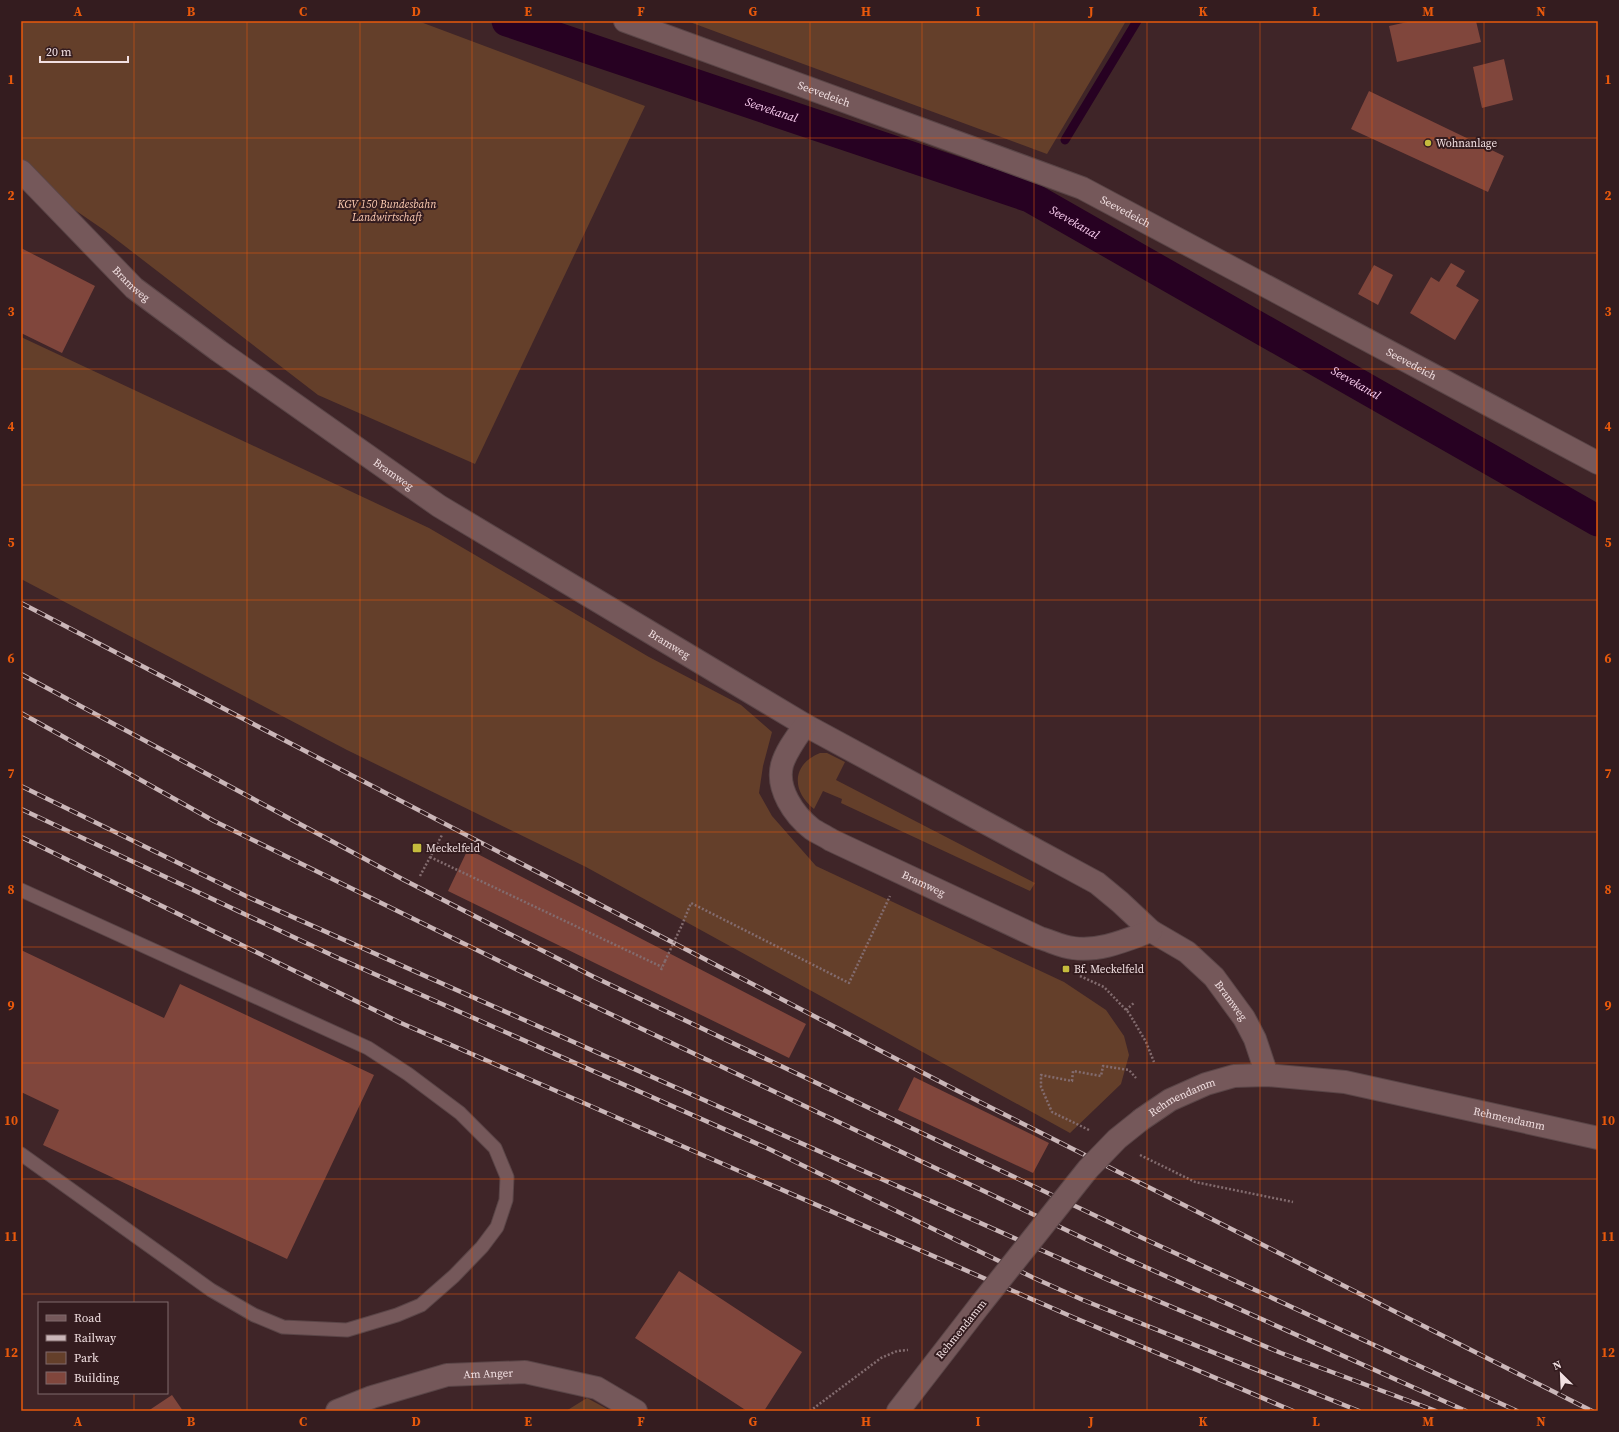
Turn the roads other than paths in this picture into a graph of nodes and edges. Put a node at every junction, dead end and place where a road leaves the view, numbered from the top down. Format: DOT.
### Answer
graph roads {
  1 [pos="625,21"];
  2 [pos="21,171"];
  3 [pos="1598,463"];
  4 [pos="804,725"];
  5 [pos="21,890"];
  6 [pos="1151,931"];
  7 [pos="1267,1074"];
  8 [pos="1598,1138"];
  9 [pos="21,1154"];
  10 [pos="337,1411"];
  11 [pos="636,1411"];
  12 [pos="898,1411"];
  1 -- 3 [label="street, Seevedeich"];
  2 -- 4 [label="street, Bramweg"];
  4 -- 6 [label="street, Bramweg"];
  4 -- 6 [label="street, Bramweg"];
  5 -- 9 [label="lane"];
  6 -- 7 [label="street, Bramweg"];
  7 -- 8 [label="street, Rehmendamm"];
  7 -- 12 [label="street, Rehmendamm, bridge"];
  10 -- 11 [label="street, Am Anger"];
}
